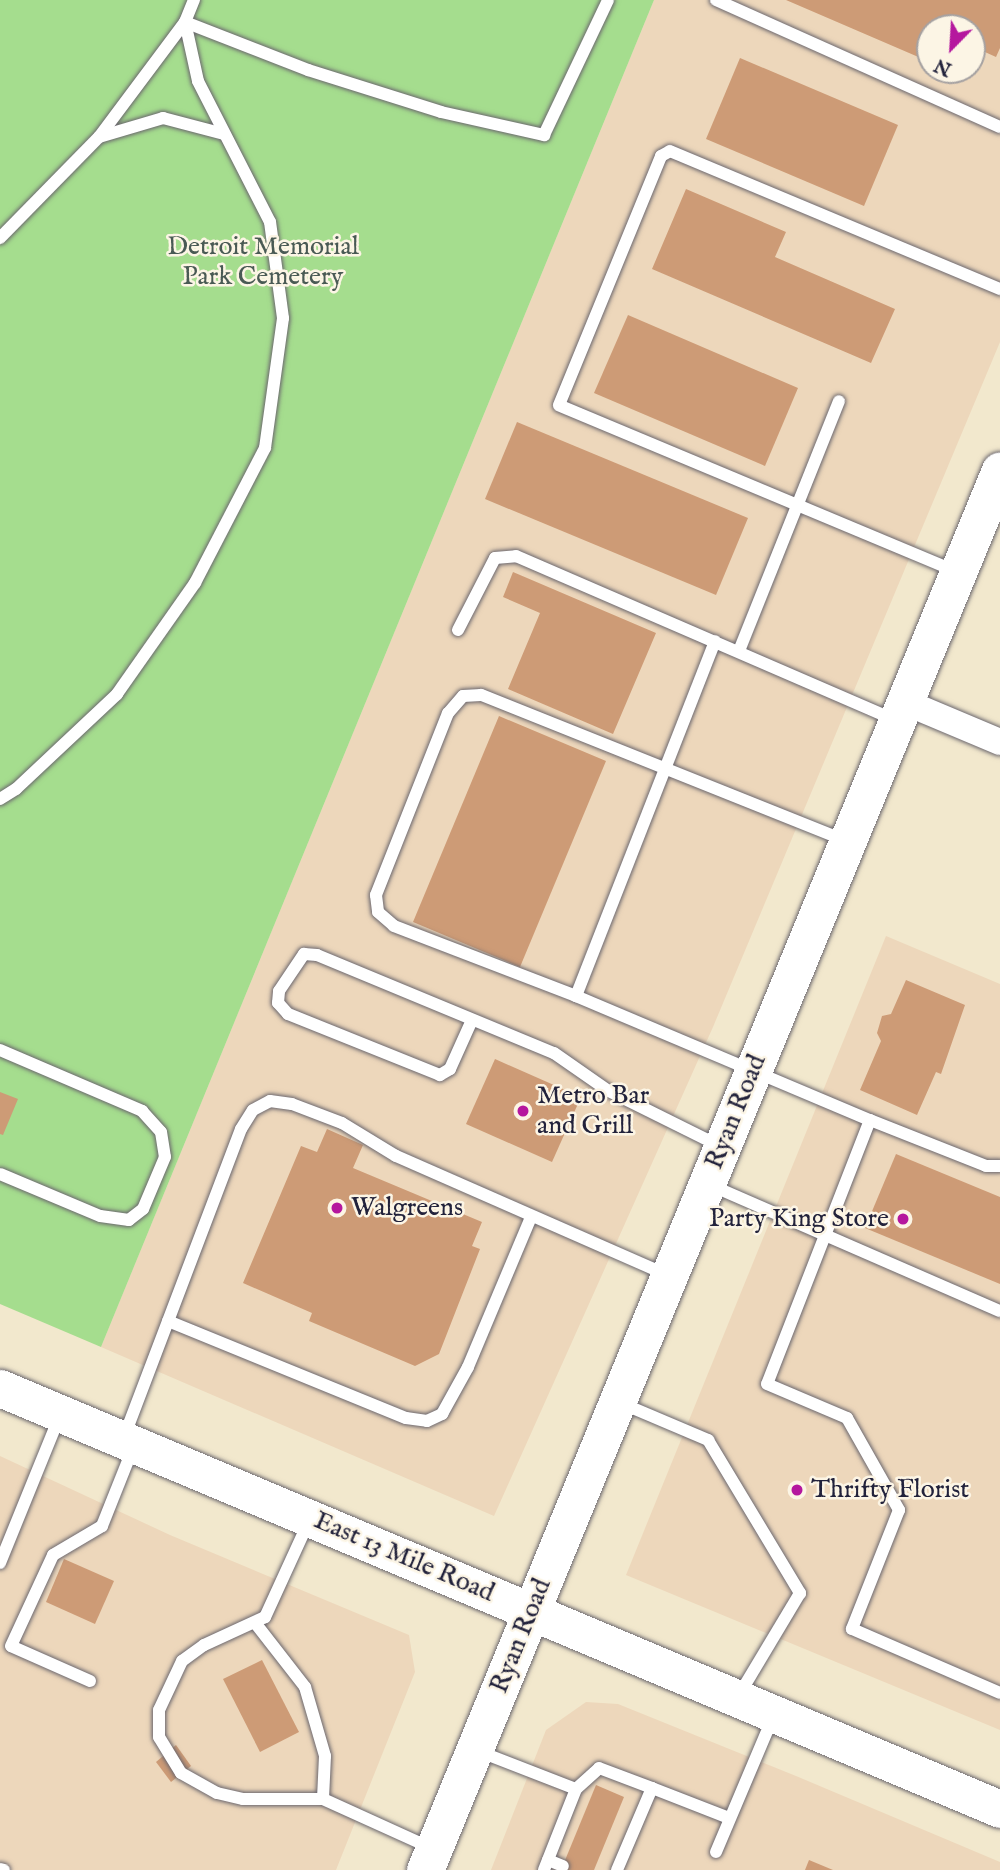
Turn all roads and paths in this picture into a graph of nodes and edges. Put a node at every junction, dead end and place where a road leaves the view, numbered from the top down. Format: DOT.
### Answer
graph roads {
  1 [pos="194,0"];
  2 [pos="608,0"];
  3 [pos="716,0"];
  4 [pos="185,22"];
  5 [pos="1000,127"];
  6 [pos="224,134"];
  7 [pos="99,136"];
  8 [pos="0,238"];
  9 [pos="1000,289"];
  10 [pos="839,401"];
  11 [pos="1000,470"];
  12 [pos="800,505"];
  13 [pos="958,573"];
  14 [pos="458,630"];
  15 [pos="716,641"];
  16 [pos="739,651"];
  17 [pos="901,711"];
  18 [pos="1000,742"];
  19 [pos="666,769"];
  20 [pos="0,799"];
  21 [pos="848,841"];
  22 [pos="576,996"];
  23 [pos="472,1020"];
  24 [pos="0,1050"];
  25 [pos="753,1070"];
  26 [pos="870,1120"];
  27 [pos="722,1147"];
  28 [pos="1000,1166"];
  29 [pos="0,1174"];
  30 [pos="707,1183"];
  31 [pos="531,1217"];
  32 [pos="825,1236"];
  33 [pos="669,1276"];
  34 [pos="1000,1311"];
  35 [pos="168,1321"];
  36 [pos="0,1388"];
  37 [pos="617,1401"];
  38 [pos="61,1414"];
  39 [pos="129,1442"];
  40 [pos="310,1518"];
  41 [pos="0,1563"];
  42 [pos="531,1610"];
  43 [pos="256,1624"];
  44 [pos="90,1681"];
  45 [pos="1000,1693"];
  46 [pos="737,1698"];
  47 [pos="774,1713"];
  48 [pos="474,1750"];
  49 [pos="652,1788"];
  50 [pos="576,1789"];
  51 [pos="323,1799"];
  52 [pos="1000,1809"];
  53 [pos="729,1818"];
  54 [pos="716,1852"];
  55 [pos="428,1864"];
  56 [pos="546,1865"];
  57 [pos="563,1866"];
  58 [pos="617,1870"];
  1 -- 4 [label="lane"];
  2 -- 4 [label="lane"];
  3 -- 5 [label="lane"];
  4 -- 6 [label="lane"];
  4 -- 7 [label="lane"];
  6 -- 7 [label="lane"];
  6 -- 20 [label="lane"];
  7 -- 8 [label="lane"];
  9 -- 12 [label="lane"];
  10 -- 12 [label="lane"];
  11 -- 13 [label="main road, Ryan Road"];
  12 -- 13 [label="lane"];
  12 -- 16 [label="lane"];
  13 -- 17 [label="main road, Ryan Road"];
  14 -- 15 [label="lane"];
  15 -- 16 [label="lane"];
  15 -- 19 [label="lane"];
  16 -- 17 [label="lane"];
  17 -- 18 [label="street"];
  17 -- 21 [label="main road, Ryan Road"];
  19 -- 21 [label="lane"];
  19 -- 22 [label="lane"];
  19 -- 22 [label="lane"];
  21 -- 25 [label="main road, Ryan Road"];
  22 -- 25 [label="lane"];
  23 -- 23 [label="lane"];
  23 -- 27 [label="lane"];
  24 -- 29 [label="lane"];
  25 -- 26 [label="lane"];
  25 -- 27 [label="main road, Ryan Road"];
  26 -- 28 [label="lane"];
  26 -- 32 [label="lane"];
  27 -- 30 [label="main road, Ryan Road"];
  30 -- 32 [label="lane"];
  30 -- 33 [label="main road, Ryan Road"];
  31 -- 33 [label="lane"];
  31 -- 35 [label="lane"];
  31 -- 35 [label="lane"];
  32 -- 34 [label="lane"];
  32 -- 45 [label="lane"];
  33 -- 37 [label="main road, Ryan Road"];
  35 -- 39 [label="lane"];
  36 -- 38 [label="main road, East 13 Mile Road"];
  37 -- 42 [label="main road, Ryan Road"];
  37 -- 46 [label="lane"];
  38 -- 39 [label="main road, East 13 Mile Road"];
  38 -- 41 [label="lane"];
  39 -- 40 [label="main road, East 13 Mile Road"];
  39 -- 44 [label="lane"];
  40 -- 42 [label="main road, East 13 Mile Road"];
  40 -- 43 [label="lane"];
  42 -- 46 [label="main road, East 13 Mile Road"];
  42 -- 48 [label="main road, Ryan Road"];
  43 -- 51 [label="lane"];
  43 -- 51 [label="lane"];
  46 -- 47 [label="main road, East 13 Mile Road"];
  47 -- 52 [label="main road, East 13 Mile Road"];
  47 -- 53 [label="lane"];
  48 -- 50 [label="lane"];
  48 -- 55 [label="main road, Ryan Road"];
  49 -- 50 [label="lane"];
  49 -- 53 [label="lane"];
  49 -- 58 [label="lane"];
  50 -- 56 [label="lane"];
  51 -- 55 [label="lane"];
  53 -- 54 [label="lane"];
  56 -- 57 [label="lane"];
}
